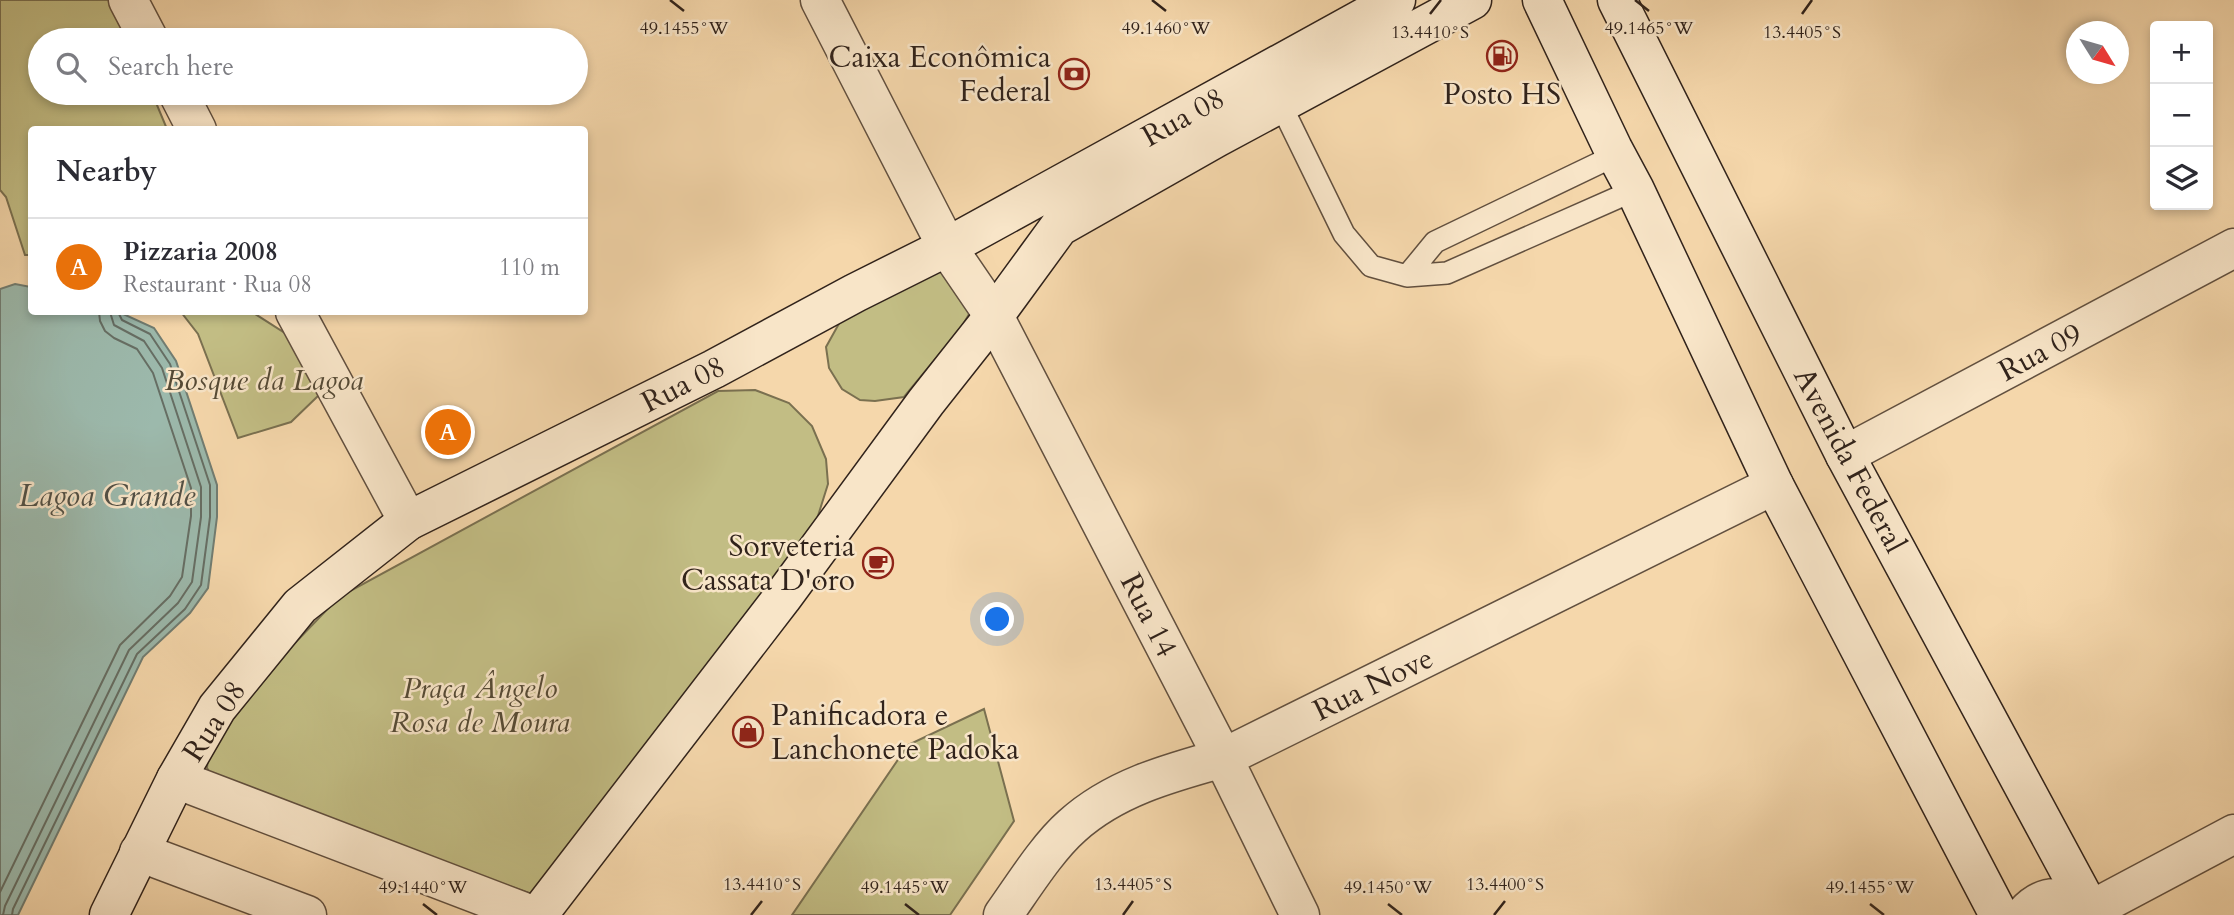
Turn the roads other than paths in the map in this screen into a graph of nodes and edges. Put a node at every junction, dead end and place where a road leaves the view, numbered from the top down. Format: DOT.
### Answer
graph roads {
  1 [pos="128,0"];
  2 [pos="820,0"];
  3 [pos="1396,0"];
  4 [pos="1472,0"];
  5 [pos="1542,0"];
  6 [pos="1617,0"];
  7 [pos="143,28"];
  8 [pos="1280,103"];
  9 [pos="184,105"];
  10 [pos="195,126"];
  11 [pos="1616,155"];
  12 [pos="1635,190"];
  13 [pos="947,247"];
  14 [pos="2234,248"];
  15 [pos="1407,276"];
  16 [pos="297,315"];
  17 [pos="994,316"];
  18 [pos="1845,455"];
  19 [pos="1774,485"];
  20 [pos="408,522"];
  21 [pos="1223,758"];
  22 [pos="176,779"];
  23 [pos="2234,834"];
  24 [pos="139,852"];
  25 [pos="2091,914"];
  26 [pos="109,915"];
  27 [pos="307,915"];
  28 [pos="535,915"];
  29 [pos="1003,915"];
  30 [pos="1300,915"];
  31 [pos="1999,915"];
  32 [pos="2024,915"];
  1 -- 7 [label="street"];
  2 -- 13 [label="street"];
  3 -- 13 [label="street, Rua 08"];
  4 -- 8 [label="street"];
  5 -- 11 [label="street"];
  6 -- 18 [label="street, Avenida Federal"];
  8 -- 15 [label="lane"];
  8 -- 17 [label="street"];
  9 -- 10 [label="street"];
  11 -- 12 [label="street"];
  11 -- 15 [label="lane"];
  12 -- 15 [label="lane"];
  12 -- 19 [label="street"];
  13 -- 17 [label="street, Rua 14"];
  13 -- 20 [label="street, Rua 08"];
  14 -- 18 [label="street, Rua 09"];
  16 -- 20 [label="street"];
  17 -- 21 [label="street, Rua 14"];
  17 -- 28 [label="street"];
  18 -- 25 [label="street, Avenida Federal"];
  19 -- 21 [label="street, Rua Nove"];
  19 -- 31 [label="street"];
  20 -- 22 [label="street, Rua 08"];
  21 -- 29 [label="street, Rua Nove"];
  21 -- 30 [label="street, Rua 14"];
  22 -- 24 [label="street, Rua 08"];
  22 -- 28 [label="street"];
  23 -- 25 [label="street"];
  24 -- 26 [label="street, Rua 08"];
  24 -- 27 [label="street"];
  25 -- 32 [label="street"];
}
